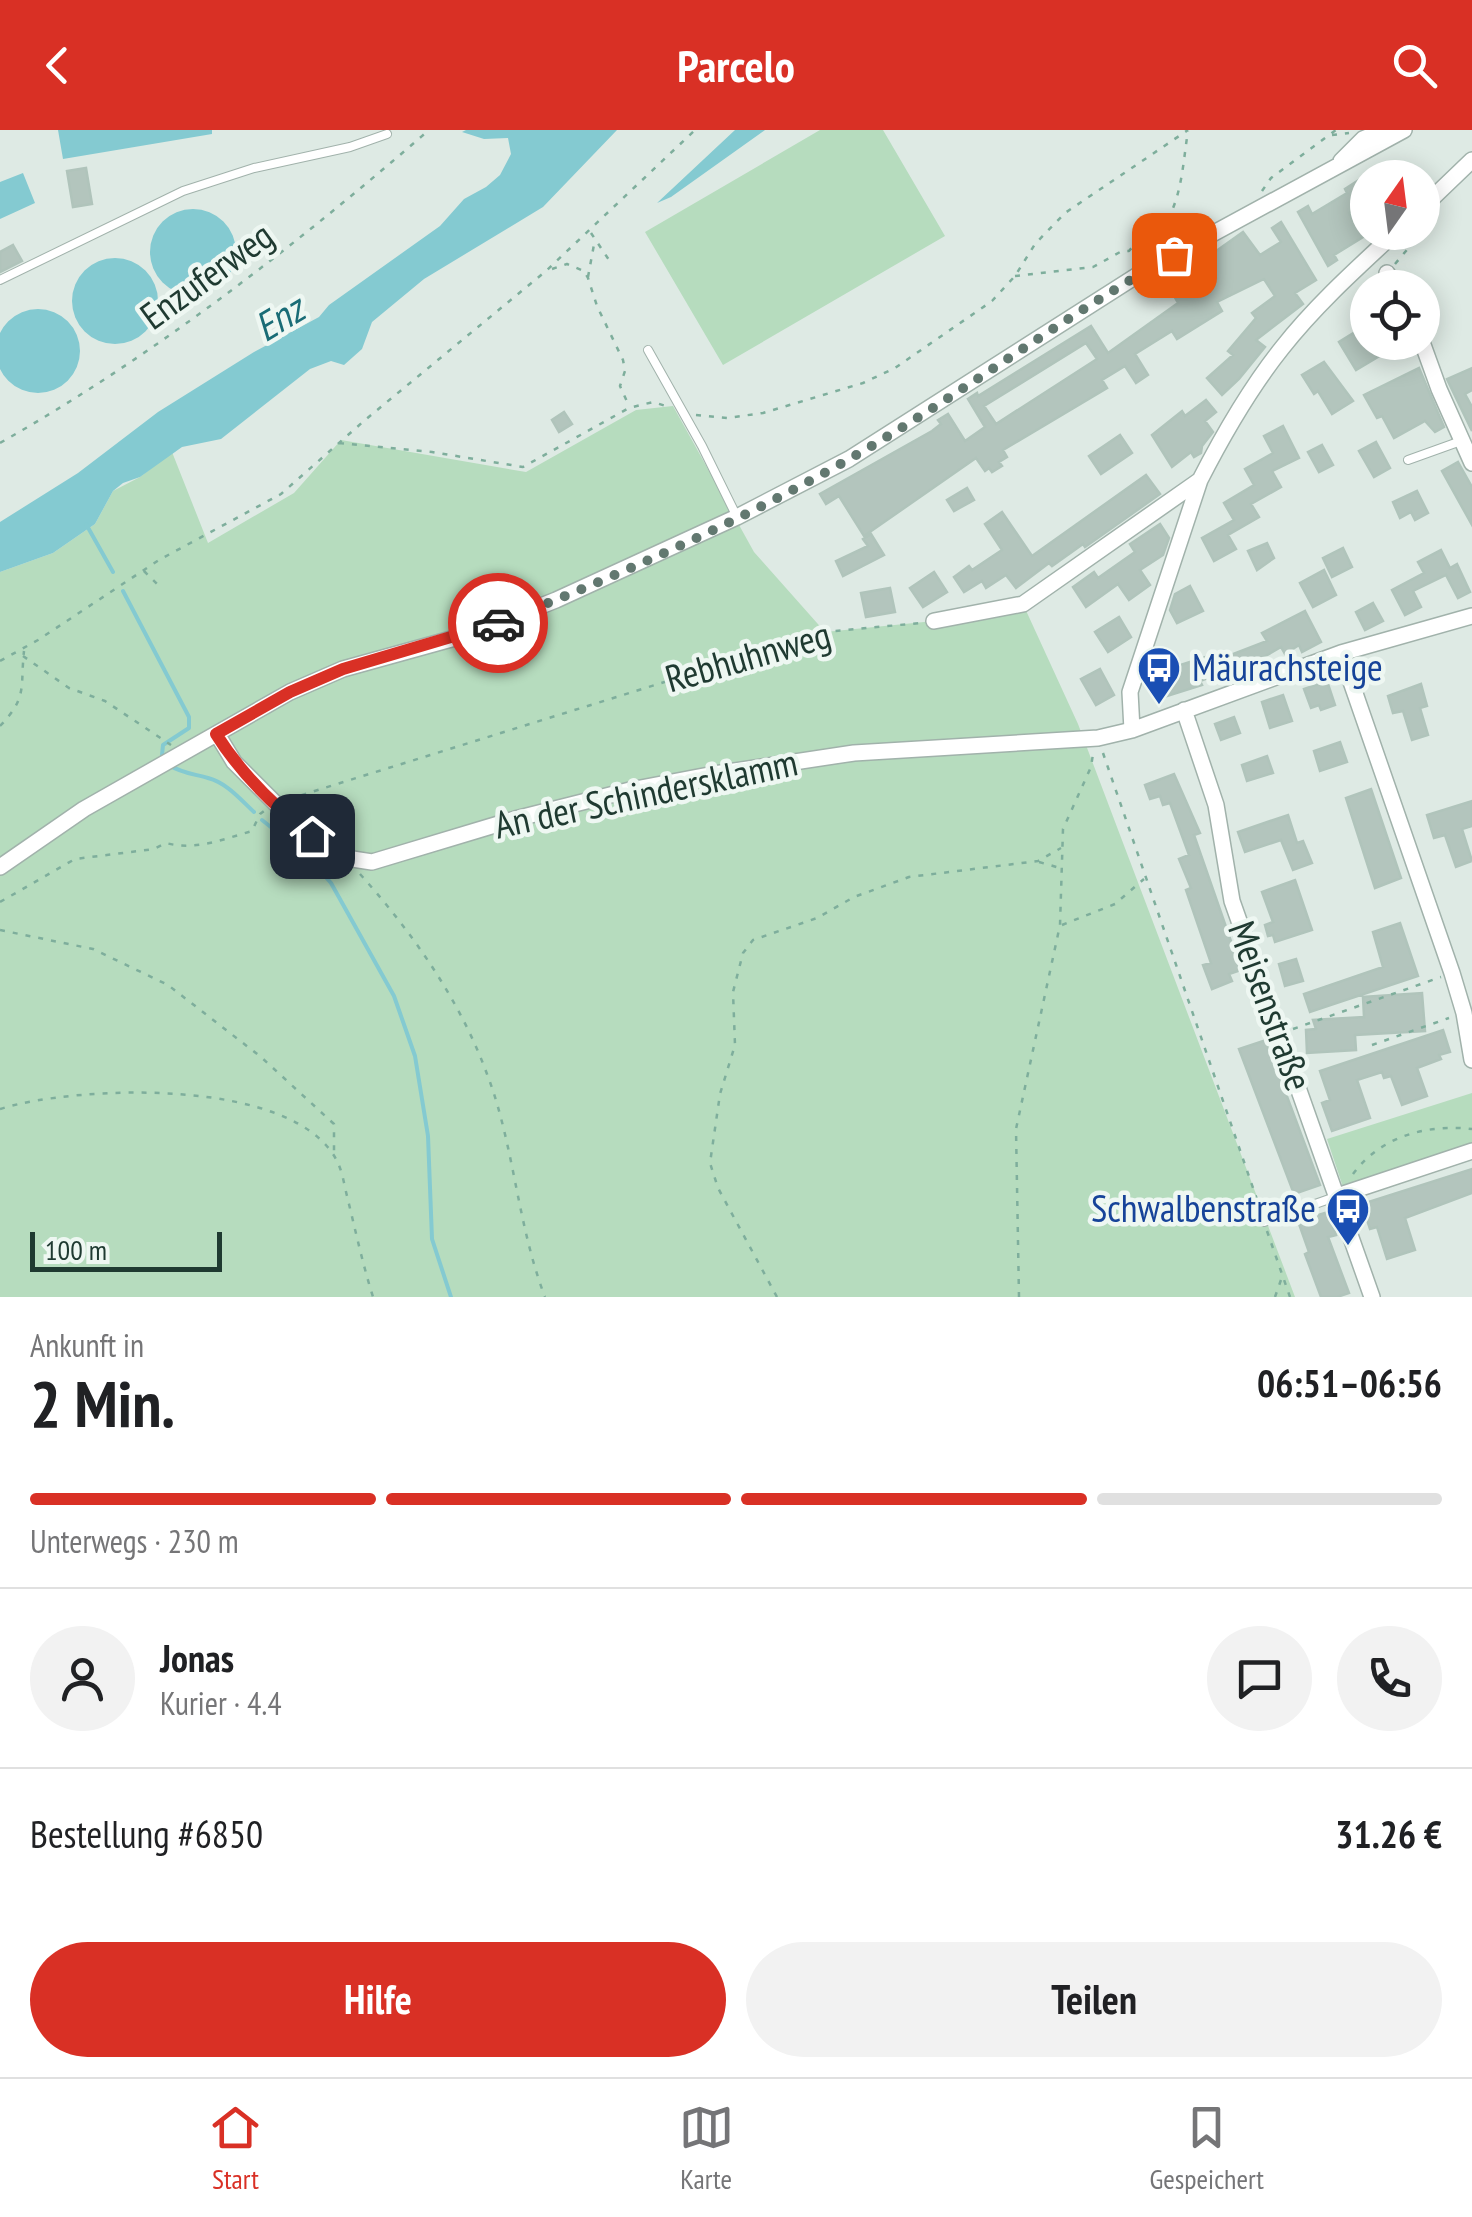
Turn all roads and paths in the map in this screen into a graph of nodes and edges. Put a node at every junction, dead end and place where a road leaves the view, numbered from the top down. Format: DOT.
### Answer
graph roads {
  1 [pos="430,130"];
  2 [pos="695,130"];
  3 [pos="1188,130"];
  4 [pos="1336,130"];
  5 [pos="1364,130"];
  6 [pos="1384,130"];
  7 [pos="1404,130"];
  8 [pos="388,134"];
  9 [pos="1330,136"];
  10 [pos="1472,160"];
  11 [pos="1336,169"];
  12 [pos="1440,191"];
  13 [pos="1261,206"];
  14 [pos="590,232"];
  15 [pos="595,239"];
  16 [pos="1377,250"];
  17 [pos="611,263"];
  18 [pos="546,271"];
  19 [pos="1015,276"];
  20 [pos="588,278"];
  21 [pos="0,280"];
  22 [pos="648,350"];
  23 [pos="1429,360"];
  24 [pos="629,408"];
  25 [pos="682,411"];
  26 [pos="1460,441"];
  27 [pos="0,443"];
  28 [pos="339,443"];
  29 [pos="1408,460"];
  30 [pos="1472,464"];
  31 [pos="1200,480"];
  32 [pos="737,517"];
  33 [pos="143,570"];
  34 [pos="160,587"];
  35 [pos="1472,616"];
  36 [pos="934,621"];
  37 [pos="24,649"];
  38 [pos="1341,653"];
  39 [pos="23,656"];
  40 [pos="0,661"];
  41 [pos="1184,710"];
  42 [pos="0,726"];
  43 [pos="1132,730"];
  44 [pos="216,734"];
  45 [pos="1098,738"];
  46 [pos="167,742"];
  47 [pos="274,804"];
  48 [pos="1060,848"];
  49 [pos="346,858"];
  50 [pos="1038,862"];
  51 [pos="0,867"];
  52 [pos="1060,868"];
  53 [pos="1145,878"];
  54 [pos="0,902"];
  55 [pos="1060,925"];
  56 [pos="0,930"];
  57 [pos="1452,973"];
  58 [pos="1468,1018"];
  59 [pos="1280,1033"];
  60 [pos="1372,1045"];
  61 [pos="1472,1060"];
  62 [pos="0,1110"];
  63 [pos="1472,1129"];
  64 [pos="1472,1150"];
  65 [pos="334,1157"];
  66 [pos="1343,1194"];
  67 [pos="1264,1222"];
  68 [pos="1282,1275"];
  69 [pos="373,1297"];
  70 [pos="545,1297"];
  71 [pos="778,1297"];
  72 [pos="1020,1297"];
  73 [pos="1276,1297"];
  74 [pos="1290,1297"];
  75 [pos="1372,1297"];
  1 -- 27 [label="path, Enzuferweg"];
  2 -- 14 [label="path"];
  3 -- 19 [label="path"];
  3 -- 19 [label="path"];
  4 -- 9 [label="path"];
  5 -- 9 [label="path"];
  6 -- 11 [label="street"];
  7 -- 11 [label="street"];
  8 -- 21 [label="lane"];
  9 -- 13 [label="path"];
  10 -- 12 [label="street"];
  11 -- 13 [label="street"];
  13 -- 32 [label="street"];
  14 -- 15 [label="path"];
  14 -- 18 [label="path"];
  15 -- 17 [label="path"];
  15 -- 20 [label="path"];
  16 -- 31 [label="street"];
  18 -- 20 [label="path"];
  18 -- 28 [label="path"];
  19 -- 25 [label="path"];
  20 -- 24 [label="path"];
  22 -- 25 [label="lane"];
  23 -- 26 [label="street"];
  24 -- 25 [label="path"];
  24 -- 28 [label="path"];
  25 -- 32 [label="lane"];
  26 -- 29 [label="lane"];
  26 -- 30 [label="street"];
  28 -- 33 [label="path"];
  31 -- 36 [label="street"];
  31 -- 43 [label="street"];
  32 -- 44 [label="street"];
  33 -- 34 [label="path"];
  33 -- 37 [label="path"];
  35 -- 38 [label="street, An der Schindersklamm"];
  36 -- 47 [label="path, Rebhuhnweg"];
  37 -- 39 [label="path"];
  37 -- 40 [label="path"];
  38 -- 41 [label="street, An der Schindersklamm"];
  38 -- 57 [label="street"];
  39 -- 42 [label="path"];
  39 -- 46 [label="path"];
  41 -- 43 [label="street, An der Schindersklamm"];
  41 -- 59 [label="street, Meisenstraße"];
  43 -- 45 [label="street, An der Schindersklamm"];
  44 -- 47 [label="street"];
  44 -- 51 [label="street"];
  45 -- 48 [label="path"];
  45 -- 49 [label="street, An der Schindersklamm"];
  45 -- 53 [label="path"];
  47 -- 49 [label="street"];
  47 -- 54 [label="path"];
  48 -- 50 [label="path"];
  48 -- 52 [label="path"];
  49 -- 70 [label="path"];
  50 -- 52 [label="path"];
  50 -- 71 [label="path"];
  52 -- 55 [label="path"];
  53 -- 55 [label="path"];
  53 -- 67 [label="path"];
  55 -- 72 [label="path"];
  56 -- 65 [label="path"];
  57 -- 58 [label="street"];
  57 -- 59 [label="path"];
  58 -- 60 [label="path"];
  58 -- 61 [label="street"];
  59 -- 66 [label="street, Meisenstraße"];
  62 -- 65 [label="path"];
  63 -- 66 [label="path"];
  64 -- 66 [label="street"];
  65 -- 69 [label="path"];
  66 -- 67 [label="lane"];
  66 -- 75 [label="street, Meisenstraße"];
  67 -- 68 [label="path"];
  68 -- 73 [label="path"];
  68 -- 74 [label="path"];
}
